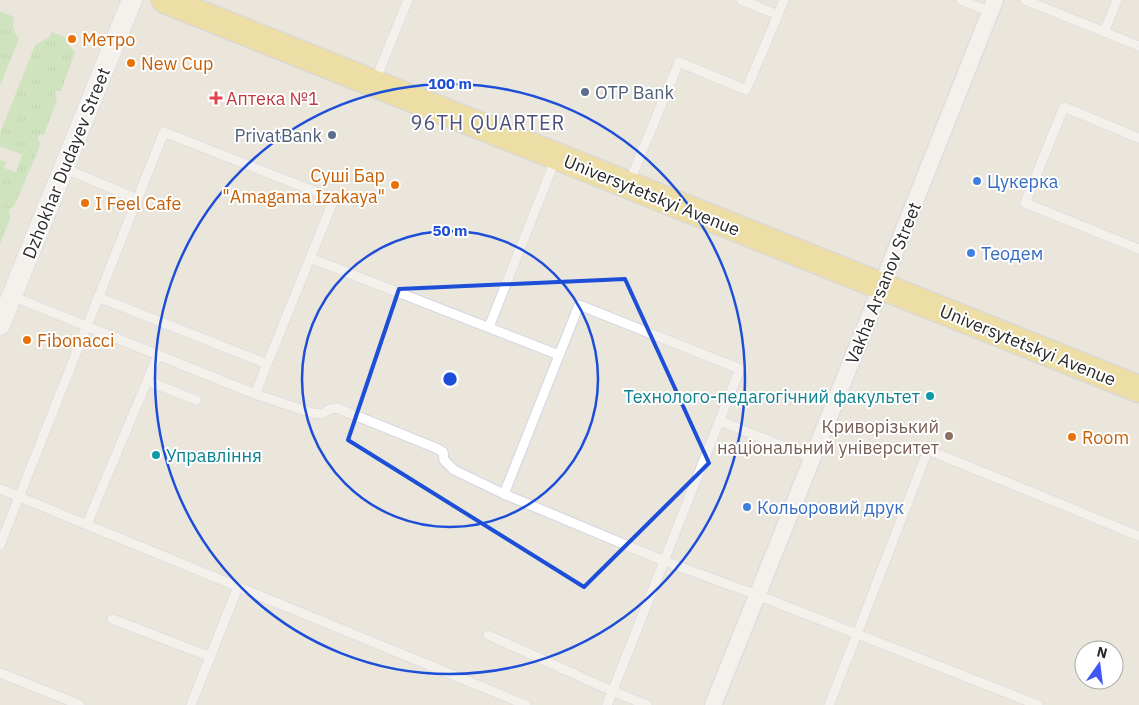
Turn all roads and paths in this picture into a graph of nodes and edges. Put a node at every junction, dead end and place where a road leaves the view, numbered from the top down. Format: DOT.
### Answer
graph roads {
  1 [pos="132,0"];
  2 [pos="165,0"];
  3 [pos="408,0"];
  4 [pos="741,0"];
  5 [pos="784,0"];
  6 [pos="961,0"];
  7 [pos="1025,0"];
  8 [pos="1116,0"];
  9 [pos="993,6"];
  10 [pos="778,15"];
  11 [pos="1104,32"];
  12 [pos="1139,46"];
  13 [pos="374,84"];
  14 [pos="1139,138"];
  15 [pos="556,156"];
  16 [pos="64,168"];
  17 [pos="628,185"];
  18 [pos="138,199"];
  19 [pos="1139,250"];
  20 [pos="310,258"];
  21 [pos="882,286"];
  22 [pos="12,296"];
  23 [pos="98,298"];
  24 [pos="0,325"];
  25 [pos="87,327"];
  26 [pos="489,328"];
  27 [pos="158,355"];
  28 [pos="559,355"];
  29 [pos="267,364"];
  30 [pos="148,382"];
  31 [pos="1139,389"];
  32 [pos="255,394"];
  33 [pos="196,400"];
  34 [pos="720,421"];
  35 [pos="813,458"];
  36 [pos="0,489"];
  37 [pos="504,494"];
  38 [pos="19,497"];
  39 [pos="87,524"];
  40 [pos="1139,536"];
  41 [pos="0,545"];
  42 [pos="664,561"];
  43 [pos="238,587"];
  44 [pos="757,595"];
  45 [pos="112,619"];
  46 [pos="857,634"];
  47 [pos="488,635"];
  48 [pos="210,657"];
  49 [pos="0,673"];
  50 [pos="612,691"];
  51 [pos="80,705"];
  52 [pos="191,705"];
  53 [pos="526,705"];
  54 [pos="607,705"];
  55 [pos="648,705"];
  56 [pos="713,705"];
  57 [pos="829,705"];
  58 [pos="1038,705"];
  1 -- 16 [label="street, Dzhokhar Dudayev Street"];
  2 -- 13 [label="main road, Universytetskyi Avenue"];
  3 -- 13 [label="lane"];
  4 -- 10 [label="lane"];
  5 -- 10 [label="lane"];
  6 -- 9 [label="lane"];
  7 -- 11 [label="lane"];
  8 -- 11 [label="lane"];
  9 -- 21 [label="street, Vakha Arsanov Street"];
  10 -- 17 [label="lane"];
  11 -- 12 [label="lane"];
  13 -- 15 [label="main road, Universytetskyi Avenue"];
  14 -- 19 [label="lane"];
  15 -- 17 [label="main road, Universytetskyi Avenue"];
  15 -- 26 [label="lane"];
  16 -- 18 [label="lane"];
  16 -- 22 [label="street, Dzhokhar Dudayev Street"];
  17 -- 21 [label="main road, Universytetskyi Avenue"];
  18 -- 20 [label="lane"];
  18 -- 23 [label="lane"];
  20 -- 26 [label="lane"];
  20 -- 29 [label="lane"];
  21 -- 31 [label="main road, Universytetskyi Avenue"];
  21 -- 35 [label="street, Vakha Arsanov Street"];
  22 -- 24 [label="street, Dzhokhar Dudayev Street"];
  22 -- 25 [label="lane"];
  23 -- 25 [label="lane"];
  23 -- 29 [label="lane"];
  25 -- 27 [label="lane"];
  25 -- 38 [label="lane"];
  26 -- 28 [label="lane"];
  27 -- 30 [label="lane"];
  27 -- 32 [label="lane"];
  28 -- 34 [label="lane"];
  28 -- 37 [label="lane"];
  29 -- 32 [label="lane"];
  30 -- 33 [label="lane"];
  30 -- 39 [label="lane"];
  32 -- 37 [label="lane"];
  34 -- 35 [label="lane"];
  34 -- 42 [label="lane"];
  35 -- 44 [label="street, Vakha Arsanov Street"];
  36 -- 38 [label="lane"];
  37 -- 42 [label="lane"];
  38 -- 39 [label="lane"];
  38 -- 41 [label="lane"];
  39 -- 43 [label="lane"];
  40 -- 46 [label="lane"];
  42 -- 44 [label="lane"];
  42 -- 50 [label="lane"];
  43 -- 48 [label="lane"];
  43 -- 53 [label="lane"];
  44 -- 46 [label="lane"];
  44 -- 56 [label="street, Vakha Arsanov Street"];
  45 -- 48 [label="lane"];
  46 -- 57 [label="lane"];
  46 -- 58 [label="lane"];
  47 -- 50 [label="lane"];
  48 -- 52 [label="lane"];
  49 -- 51 [label="lane"];
  50 -- 54 [label="lane"];
  50 -- 55 [label="lane"];
}
